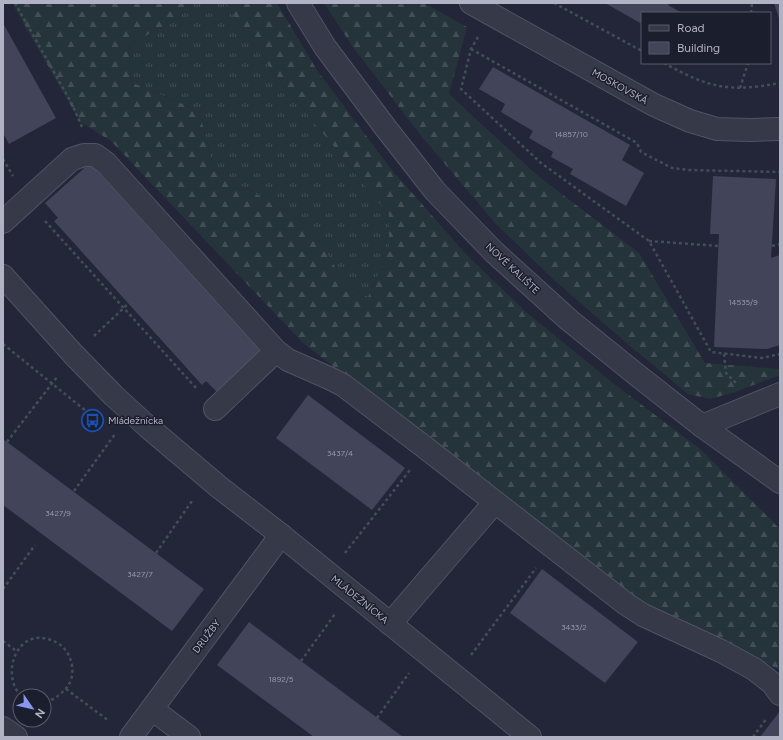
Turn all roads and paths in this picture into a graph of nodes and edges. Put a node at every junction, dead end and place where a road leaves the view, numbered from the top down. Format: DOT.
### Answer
graph roads {
  1 [pos="15,3"];
  2 [pos="298,3"];
  3 [pos="471,3"];
  4 [pos="554,3"];
  5 [pos="490,14"];
  6 [pos="471,49"];
  7 [pos="641,50"];
  8 [pos="666,64"];
  9 [pos="748,64"];
  10 [pos="780,83"];
  11 [pos="740,88"];
  12 [pos="780,129"];
  13 [pos="95,155"];
  14 [pos="780,172"];
  15 [pos="26,200"];
  16 [pos="3,222"];
  17 [pos="649,241"];
  18 [pos="780,244"];
  19 [pos="719,246"];
  20 [pos="772,246"];
  21 [pos="3,276"];
  22 [pos="128,303"];
  23 [pos="124,308"];
  24 [pos="102,328"];
  25 [pos="3,344"];
  26 [pos="276,351"];
  27 [pos="780,354"];
  28 [pos="74,355"];
  29 [pos="52,383"];
  30 [pos="780,394"];
  31 [pos="216,409"];
  32 [pos="702,426"];
  33 [pos="115,434"];
  34 [pos="7,442"];
  35 [pos="427,449"];
  36 [pos="780,482"];
  37 [pos="74,492"];
  38 [pos="193,499"];
  39 [pos="495,502"];
  40 [pos="281,535"];
  41 [pos="35,545"];
  42 [pos="552,547"];
  43 [pos="156,553"];
  44 [pos="328,574"];
  45 [pos="3,590"];
  46 [pos="328,624"];
  47 [pos="390,624"];
  48 [pos="3,641"];
  49 [pos="15,650"];
  50 [pos="12,656"];
  51 [pos="301,661"];
  52 [pos="8,673"];
  53 [pos="456,677"];
  54 [pos="402,682"];
  55 [pos="14,688"];
  56 [pos="66,689"];
  57 [pos="780,694"];
  58 [pos="52,700"];
  59 [pos="152,709"];
  60 [pos="377,718"];
  61 [pos="111,723"];
  62 [pos="3,728"];
  63 [pos="16,737"];
  64 [pos="131,737"];
  65 [pos="189,737"];
  66 [pos="530,737"];
  1 -- 13 [label="path"];
  2 -- 32 [label="street, NOVÉ KALIŠTE"];
  3 -- 5 [label="street, MOSKOVSKÁ"];
  4 -- 7 [label="path"];
  5 -- 6 [label="path"];
  5 -- 12 [label="street, MOSKOVSKÁ"];
  6 -- 14 [label="path"];
  6 -- 17 [label="path"];
  8 -- 11 [label="path"];
  9 -- 11 [label="path"];
  10 -- 11 [label="path"];
  13 -- 15 [label="street"];
  13 -- 26 [label="street"];
  15 -- 16 [label="street"];
  15 -- 23 [label="path"];
  17 -- 19 [label="path"];
  17 -- 27 [label="path"];
  18 -- 20 [label="path"];
  21 -- 28 [label="street, MLÁDEŽNÍCKA"];
  22 -- 23 [label="path"];
  23 -- 24 [label="path"];
  23 -- 31 [label="path"];
  25 -- 29 [label="path"];
  26 -- 31 [label="street"];
  26 -- 35 [label="street"];
  28 -- 29 [label="path"];
  28 -- 40 [label="street, MLÁDEŽNÍCKA"];
  29 -- 34 [label="path"];
  30 -- 32 [label="street"];
  32 -- 36 [label="street, NOVÉ KALIŠTE"];
  33 -- 37 [label="path"];
  35 -- 39 [label="street"];
  35 -- 44 [label="path"];
  38 -- 43 [label="path"];
  39 -- 42 [label="street"];
  39 -- 47 [label="street"];
  40 -- 44 [label="street, MLÁDEŽNÍCKA"];
  40 -- 59 [label="street, DRUŽBY"];
  41 -- 45 [label="path"];
  42 -- 53 [label="path"];
  42 -- 57 [label="street"];
  44 -- 47 [label="street, MLÁDEŽNÍCKA"];
  46 -- 51 [label="path"];
  47 -- 53 [label="street, MLÁDEŽNÍCKA"];
  48 -- 49 [label="path"];
  49 -- 50 [label="path"];
  49 -- 56 [label="path"];
  52 -- 55 [label="path"];
  53 -- 66 [label="street, MLÁDEŽNÍCKA"];
  54 -- 60 [label="path"];
  56 -- 58 [label="path"];
  56 -- 61 [label="path"];
  59 -- 64 [label="street, DRUŽBY"];
  59 -- 65 [label="street"];
  62 -- 63 [label="street"];
}
